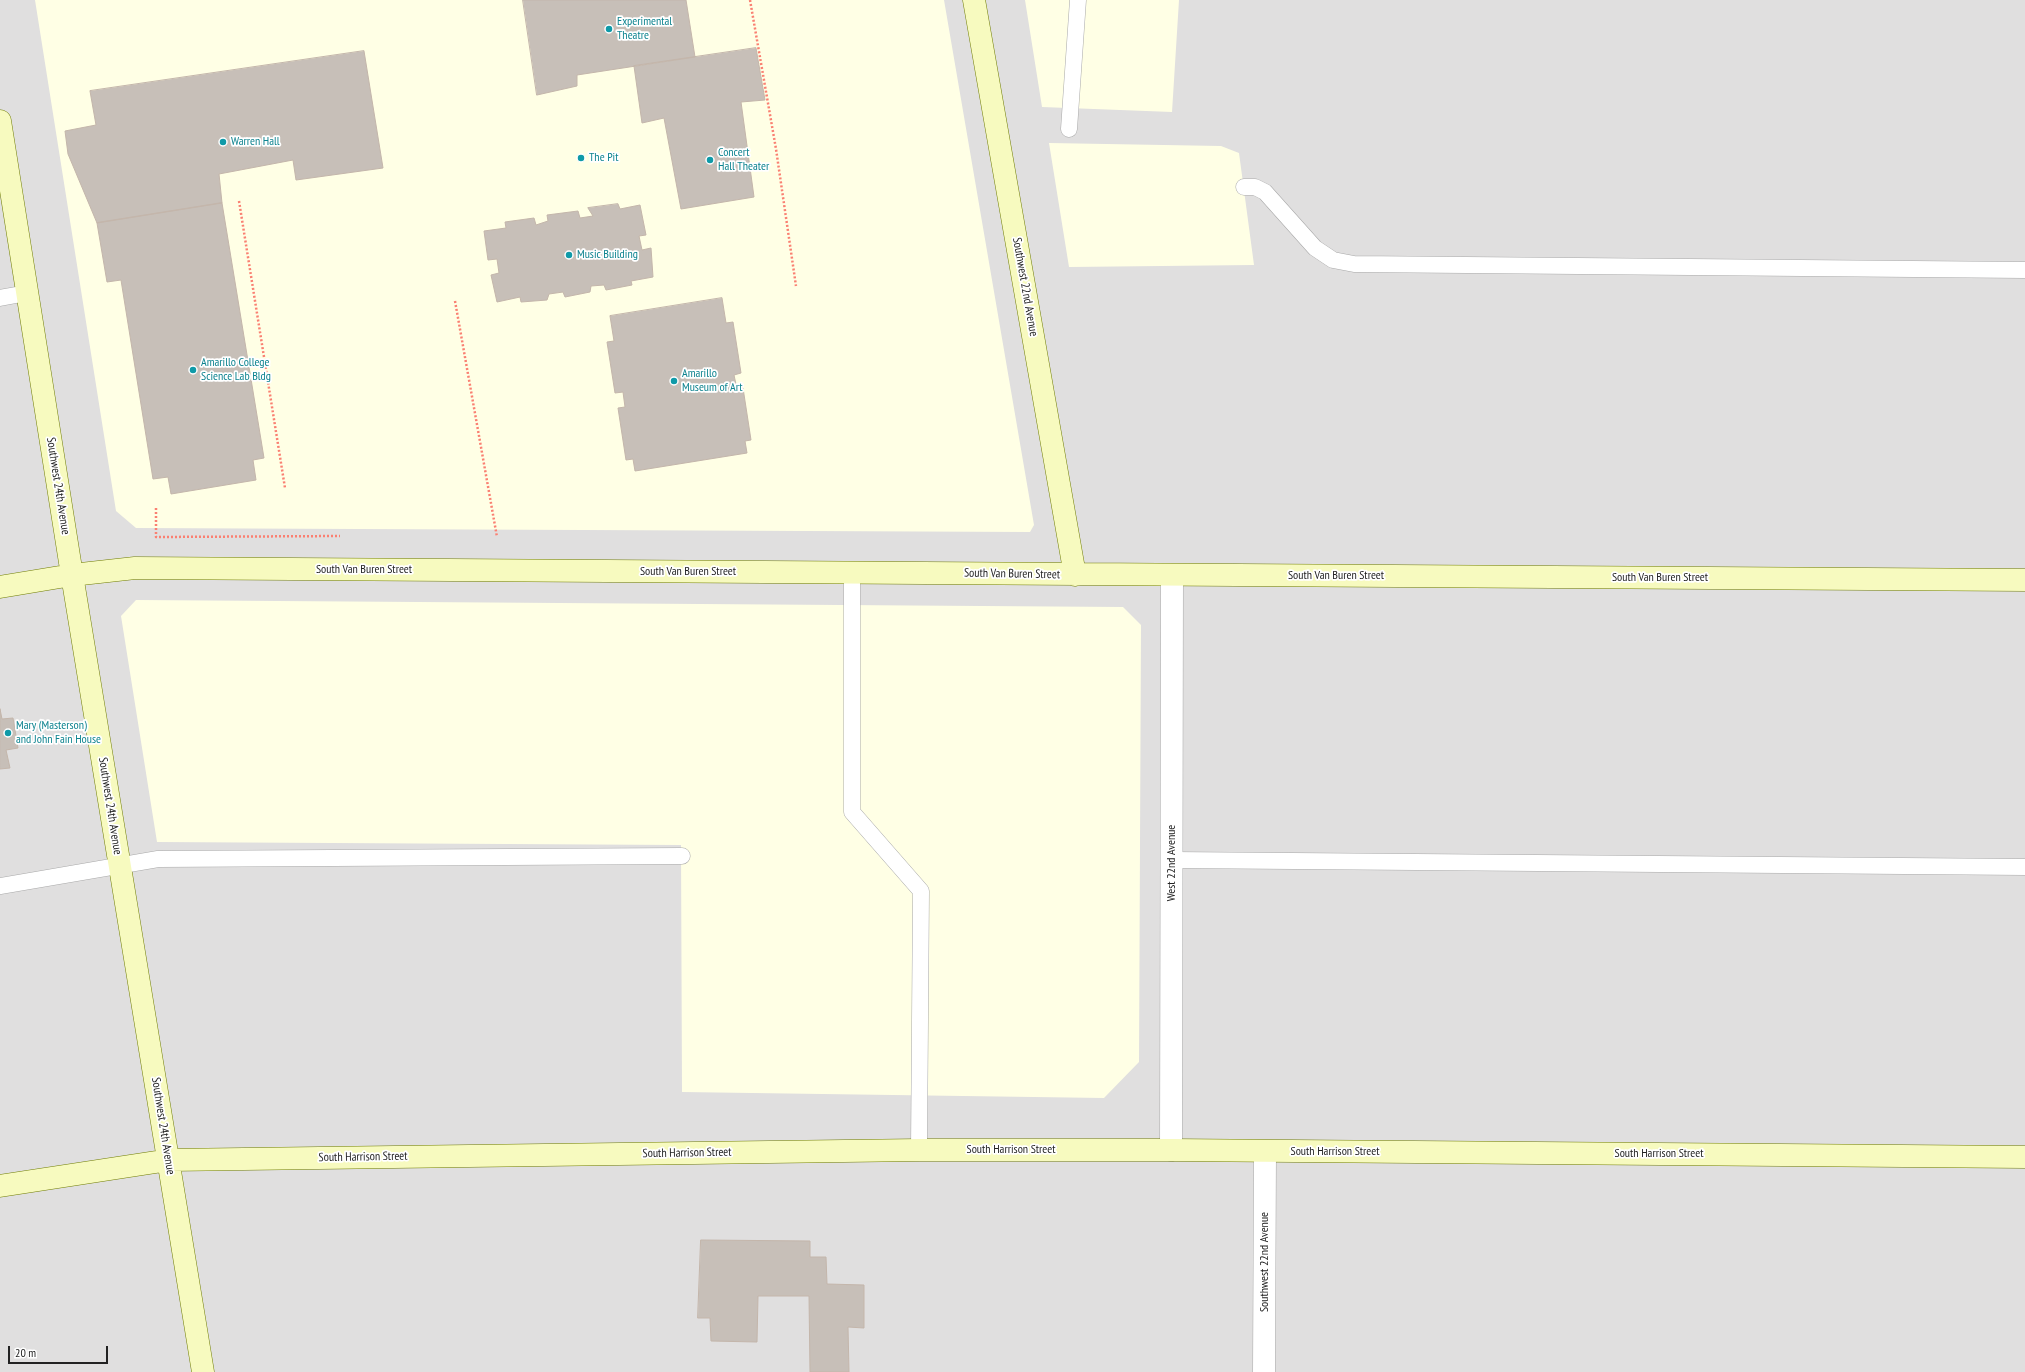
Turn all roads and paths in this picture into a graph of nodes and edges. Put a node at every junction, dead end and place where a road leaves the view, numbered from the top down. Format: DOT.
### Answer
graph roads {
  1 [pos="750,0"];
  2 [pos="974,0"];
  3 [pos="1078,0"];
  4 [pos="0,121"];
  5 [pos="1069,129"];
  6 [pos="1244,187"];
  7 [pos="240,201"];
  8 [pos="2025,270"];
  9 [pos="796,286"];
  10 [pos="27,293"];
  11 [pos="0,298"];
  12 [pos="455,301"];
  13 [pos="286,488"];
  14 [pos="156,508"];
  15 [pos="340,536"];
  16 [pos="497,537"];
  17 [pos="852,573"];
  18 [pos="72,575"];
  19 [pos="1075,575"];
  20 [pos="1172,575"];
  21 [pos="2025,580"];
  22 [pos="0,587"];
  23 [pos="682,856"];
  24 [pos="1172,860"];
  25 [pos="120,865"];
  26 [pos="2025,867"];
  27 [pos="0,886"];
  28 [pos="919,1150"];
  29 [pos="1172,1150"];
  30 [pos="1265,1152"];
  31 [pos="2025,1157"];
  32 [pos="169,1160"];
  33 [pos="0,1186"];
  34 [pos="203,1372"];
  35 [pos="1264,1372"];
  1 -- 9 [label="path"];
  2 -- 19 [label="main road, Southwest 22nd Avenue"];
  3 -- 5 [label="lane"];
  4 -- 10 [label="main road, Southwest 24th Avenue"];
  6 -- 8 [label="lane"];
  7 -- 13 [label="path"];
  10 -- 11 [label="lane"];
  10 -- 18 [label="main road, Southwest 24th Avenue"];
  12 -- 16 [label="path"];
  14 -- 15 [label="path"];
  17 -- 18 [label="main road, South Van Buren Street"];
  17 -- 19 [label="main road, South Van Buren Street"];
  17 -- 28 [label="lane"];
  18 -- 22 [label="main road, South Van Buren Street"];
  18 -- 25 [label="main road, Southwest 24th Avenue"];
  19 -- 20 [label="main road, South Van Buren Street"];
  20 -- 21 [label="main road, South Van Buren Street"];
  20 -- 24 [label="street, West 22nd Avenue"];
  23 -- 25 [label="lane"];
  24 -- 26 [label="lane"];
  24 -- 29 [label="street, West 22nd Avenue"];
  25 -- 27 [label="lane"];
  25 -- 32 [label="main road, Southwest 24th Avenue"];
  28 -- 29 [label="main road, South Harrison Street"];
  28 -- 32 [label="main road, South Harrison Street"];
  29 -- 30 [label="main road, South Harrison Street"];
  30 -- 31 [label="main road, South Harrison Street"];
  30 -- 35 [label="street, Southwest 22nd Avenue"];
  32 -- 33 [label="main road, South Harrison Street"];
  32 -- 34 [label="main road, Southwest 24th Avenue"];
}
